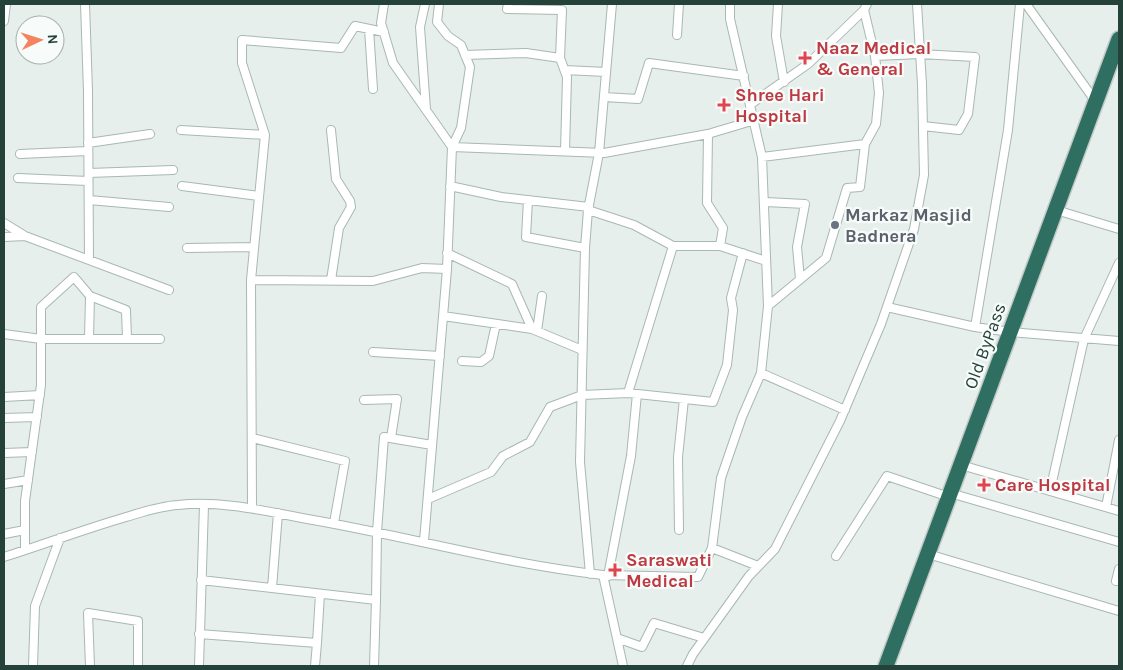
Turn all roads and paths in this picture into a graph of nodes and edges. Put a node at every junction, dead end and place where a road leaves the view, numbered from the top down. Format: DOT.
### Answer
graph roads {
  1 [pos="6,4"];
  2 [pos="84,4"];
  3 [pos="384,4"];
  4 [pos="425,4"];
  5 [pos="439,4"];
  6 [pos="508,4"];
  7 [pos="612,4"];
  8 [pos="679,4"];
  9 [pos="730,4"];
  10 [pos="778,4"];
  11 [pos="917,4"];
  12 [pos="1020,4"];
  13 [pos="1026,4"];
  14 [pos="865,7"];
  15 [pos="4,21"];
  16 [pos="369,29"];
  17 [pos="384,32"];
  18 [pos="678,35"];
  19 [pos="1119,39"];
  20 [pos="920,54"];
  21 [pos="465,56"];
  22 [pos="875,56"];
  23 [pos="560,58"];
  24 [pos="565,70"];
  25 [pos="606,72"];
  26 [pos="744,76"];
  27 [pos="784,82"];
  28 [pos="373,89"];
  29 [pos="604,97"];
  30 [pos="1096,102"];
  31 [pos="751,104"];
  32 [pos="426,110"];
  33 [pos="755,120"];
  34 [pos="923,126"];
  35 [pos="181,130"];
  36 [pos="331,130"];
  37 [pos="150,134"];
  38 [pos="708,134"];
  39 [pos="265,135"];
  40 [pos="864,144"];
  41 [pos="88,147"];
  42 [pos="452,147"];
  43 [pos="565,151"];
  44 [pos="599,153"];
  45 [pos="20,154"];
  46 [pos="762,157"];
  47 [pos="173,170"];
  48 [pos="88,177"];
  49 [pos="18,178"];
  50 [pos="182,186"];
  51 [pos="450,186"];
  52 [pos="259,196"];
  53 [pos="89,200"];
  54 [pos="528,200"];
  55 [pos="766,202"];
  56 [pos="169,207"];
  57 [pos="588,208"];
  58 [pos="1056,210"];
  59 [pos="4,223"];
  60 [pos="1119,229"];
  61 [pos="25,236"];
  62 [pos="4,237"];
  63 [pos="673,246"];
  64 [pos="720,246"];
  65 [pos="254,247"];
  66 [pos="187,248"];
  67 [pos="585,248"];
  68 [pos="447,253"];
  69 [pos="743,254"];
  70 [pos="89,259"];
  71 [pos="766,261"];
  72 [pos="1119,263"];
  73 [pos="447,270"];
  74 [pos="800,279"];
  75 [pos="251,280"];
  76 [pos="331,280"];
  77 [pos="1115,281"];
  78 [pos="169,290"];
  79 [pos="90,296"];
  80 [pos="542,296"];
  81 [pos="768,306"];
  82 [pos="887,307"];
  83 [pos="443,316"];
  84 [pos="496,324"];
  85 [pos="975,327"];
  86 [pos="535,330"];
  87 [pos="1010,332"];
  88 [pos="4,334"];
  89 [pos="160,338"];
  90 [pos="41,339"];
  91 [pos="89,339"];
  92 [pos="127,339"];
  93 [pos="1084,339"];
  94 [pos="1119,341"];
  95 [pos="582,350"];
  96 [pos="372,352"];
  97 [pos="440,356"];
  98 [pos="462,361"];
  99 [pos="761,373"];
  100 [pos="628,393"];
  101 [pos="637,394"];
  102 [pos="40,395"];
  103 [pos="582,395"];
  104 [pos="4,397"];
  105 [pos="684,399"];
  106 [pos="364,400"];
  107 [pos="845,410"];
  108 [pos="37,417"];
  109 [pos="4,418"];
  110 [pos="252,438"];
  111 [pos="391,438"];
  112 [pos="1119,440"];
  113 [pos="432,445"];
  114 [pos="32,452"];
  115 [pos="4,453"];
  116 [pos="961,466"];
  117 [pos="28,480"];
  118 [pos="4,484"];
  119 [pos="1050,491"];
  120 [pos="950,495"];
  121 [pos="428,499"];
  122 [pos="204,504"];
  123 [pos="1106,507"];
  124 [pos="252,508"];
  125 [pos="1119,511"];
  126 [pos="278,513"];
  127 [pos="334,524"];
  128 [pos="25,530"];
  129 [pos="679,530"];
  130 [pos="376,532"];
  131 [pos="4,534"];
  132 [pos="60,538"];
  133 [pos="424,541"];
  134 [pos="1119,542"];
  135 [pos="712,548"];
  136 [pos="25,550"];
  137 [pos="928,554"];
  138 [pos="836,556"];
  139 [pos="4,557"];
  140 [pos="758,566"];
  141 [pos="1119,569"];
  142 [pos="590,574"];
  143 [pos="606,576"];
  144 [pos="201,580"];
  145 [pos="1116,581"];
  146 [pos="272,588"];
  147 [pos="320,594"];
  148 [pos="376,600"];
  149 [pos="1119,611"];
  150 [pos="199,634"];
  151 [pos="617,638"];
  152 [pos="704,638"];
  153 [pos="317,643"];
  154 [pos="33,666"];
  155 [pos="90,666"];
  156 [pos="138,666"];
  157 [pos="199,666"];
  158 [pos="315,666"];
  159 [pos="374,666"];
  160 [pos="623,666"];
  161 [pos="687,666"];
  162 [pos="886,666"];
  1 -- 15 [label="street"];
  2 -- 41 [label="street"];
  3 -- 17 [label="street"];
  4 -- 32 [label="street"];
  5 -- 21 [label="street"];
  6 -- 23 [label="street"];
  7 -- 25 [label="street"];
  8 -- 18 [label="street"];
  9 -- 26 [label="street"];
  10 -- 27 [label="street"];
  11 -- 20 [label="street"];
  12 -- 85 [label="street"];
  13 -- 30 [label="street"];
  14 -- 22 [label="street"];
  14 -- 27 [label="street"];
  16 -- 17 [label="street"];
  16 -- 28 [label="street"];
  16 -- 39 [label="street"];
  17 -- 32 [label="street"];
  19 -- 30 [label="highway, Old ByPass"];
  20 -- 22 [label="street"];
  20 -- 34 [label="street"];
  20 -- 34 [label="street"];
  21 -- 23 [label="street"];
  21 -- 42 [label="street"];
  22 -- 40 [label="street"];
  23 -- 24 [label="street"];
  24 -- 25 [label="street"];
  24 -- 43 [label="street"];
  25 -- 29 [label="street"];
  26 -- 29 [label="street"];
  26 -- 31 [label="street"];
  27 -- 31 [label="street"];
  29 -- 44 [label="street"];
  30 -- 58 [label="highway, Old ByPass"];
  31 -- 33 [label="street"];
  32 -- 42 [label="street"];
  33 -- 38 [label="street"];
  33 -- 46 [label="street"];
  34 -- 82 [label="street"];
  35 -- 39 [label="street"];
  36 -- 76 [label="street"];
  37 -- 41 [label="street"];
  38 -- 44 [label="street"];
  38 -- 64 [label="street"];
  39 -- 52 [label="street"];
  40 -- 46 [label="street"];
  40 -- 74 [label="street"];
  41 -- 45 [label="street"];
  41 -- 48 [label="street"];
  42 -- 43 [label="street"];
  42 -- 51 [label="street"];
  43 -- 44 [label="street"];
  44 -- 57 [label="street"];
  46 -- 55 [label="street"];
  47 -- 48 [label="street"];
  48 -- 49 [label="street"];
  48 -- 53 [label="street"];
  50 -- 52 [label="street"];
  51 -- 54 [label="street"];
  51 -- 68 [label="street"];
  52 -- 65 [label="street"];
  53 -- 56 [label="street"];
  53 -- 70 [label="street"];
  54 -- 57 [label="street"];
  54 -- 67 [label="street"];
  55 -- 71 [label="street"];
  55 -- 74 [label="street"];
  57 -- 63 [label="street"];
  57 -- 67 [label="street"];
  58 -- 60 [label="street"];
  58 -- 87 [label="highway, Old ByPass"];
  59 -- 61 [label="street"];
  61 -- 62 [label="street"];
  61 -- 70 [label="street"];
  63 -- 64 [label="street"];
  63 -- 100 [label="street"];
  64 -- 69 [label="street"];
  65 -- 66 [label="street"];
  65 -- 75 [label="street"];
  67 -- 95 [label="street"];
  68 -- 73 [label="street"];
  68 -- 86 [label="street"];
  69 -- 71 [label="street"];
  69 -- 105 [label="street"];
  70 -- 78 [label="street"];
  71 -- 81 [label="street"];
  72 -- 77 [label="street"];
  73 -- 76 [label="street"];
  73 -- 83 [label="street"];
  74 -- 81 [label="street"];
  75 -- 76 [label="street"];
  75 -- 110 [label="street"];
  77 -- 93 [label="street"];
  79 -- 90 [label="street"];
  79 -- 91 [label="street"];
  79 -- 92 [label="street"];
  80 -- 86 [label="street"];
  81 -- 99 [label="street"];
  82 -- 85 [label="street"];
  82 -- 107 [label="street"];
  83 -- 84 [label="street"];
  83 -- 97 [label="street"];
  84 -- 86 [label="street"];
  84 -- 98 [label="street"];
  85 -- 87 [label="street"];
  86 -- 95 [label="street"];
  87 -- 93 [label="street"];
  87 -- 116 [label="highway, Old ByPass"];
  88 -- 90 [label="street"];
  89 -- 92 [label="street"];
  90 -- 91 [label="street"];
  90 -- 102 [label="street"];
  91 -- 92 [label="street"];
  93 -- 94 [label="street"];
  93 -- 119 [label="street"];
  95 -- 103 [label="street"];
  96 -- 97 [label="street"];
  97 -- 113 [label="street"];
  99 -- 107 [label="street"];
  99 -- 135 [label="street"];
  100 -- 101 [label="street"];
  100 -- 103 [label="street"];
  101 -- 105 [label="street"];
  101 -- 143 [label="street"];
  102 -- 104 [label="street"];
  102 -- 108 [label="street"];
  103 -- 121 [label="street"];
  103 -- 142 [label="street"];
  105 -- 129 [label="street"];
  106 -- 111 [label="street"];
  107 -- 140 [label="street"];
  108 -- 109 [label="street"];
  108 -- 114 [label="street"];
  110 -- 124 [label="street"];
  110 -- 127 [label="street"];
  111 -- 113 [label="street"];
  111 -- 130 [label="street"];
  112 -- 123 [label="street"];
  113 -- 121 [label="street"];
  114 -- 115 [label="street"];
  114 -- 117 [label="street"];
  116 -- 119 [label="street"];
  116 -- 120 [label="highway, Old ByPass"];
  117 -- 118 [label="street"];
  117 -- 128 [label="street"];
  119 -- 123 [label="street"];
  120 -- 134 [label="street"];
  120 -- 137 [label="highway, Old ByPass"];
  120 -- 138 [label="street"];
  121 -- 133 [label="street"];
  122 -- 124 [label="street"];
  122 -- 132 [label="street"];
  122 -- 144 [label="street"];
  123 -- 125 [label="street"];
  124 -- 126 [label="street"];
  126 -- 127 [label="street"];
  126 -- 146 [label="street"];
  127 -- 130 [label="street"];
  128 -- 131 [label="street"];
  128 -- 136 [label="street"];
  130 -- 133 [label="street"];
  130 -- 148 [label="street"];
  132 -- 136 [label="street"];
  132 -- 154 [label="street"];
  133 -- 142 [label="street"];
  135 -- 140 [label="street"];
  135 -- 143 [label="street"];
  136 -- 139 [label="street"];
  137 -- 149 [label="street"];
  137 -- 162 [label="highway, Old ByPass"];
  140 -- 152 [label="street"];
  141 -- 145 [label="street"];
  142 -- 143 [label="street"];
  143 -- 151 [label="street"];
  144 -- 146 [label="street"];
  144 -- 150 [label="street"];
  146 -- 147 [label="street"];
  147 -- 148 [label="street"];
  147 -- 153 [label="street"];
  148 -- 159 [label="street"];
  150 -- 153 [label="street"];
  150 -- 157 [label="street"];
  151 -- 152 [label="street"];
  151 -- 160 [label="street"];
  152 -- 161 [label="street"];
  153 -- 158 [label="street"];
  155 -- 156 [label="street"];
}
